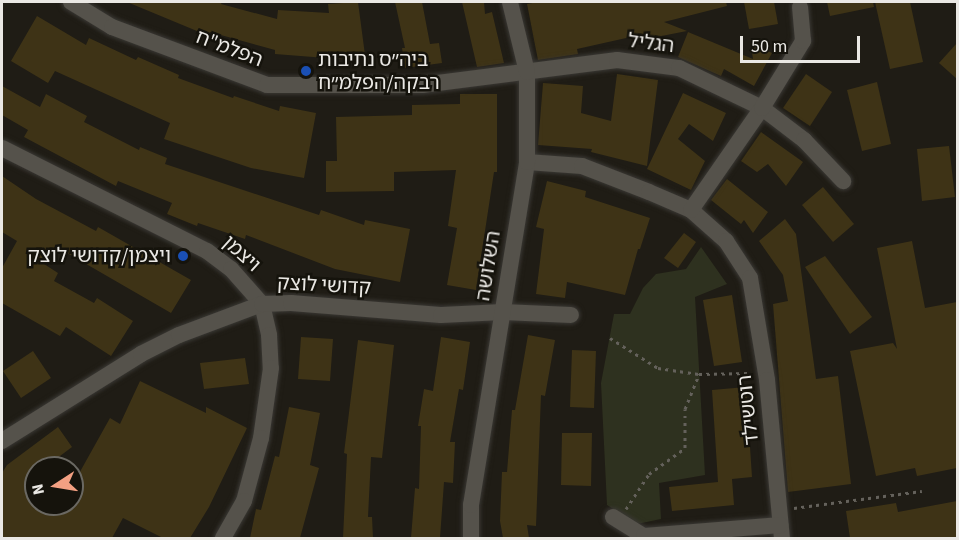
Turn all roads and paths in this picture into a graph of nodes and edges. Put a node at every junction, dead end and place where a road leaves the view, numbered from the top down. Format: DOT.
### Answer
graph roads {
  1 [pos="72,2"];
  2 [pos="510,2"];
  3 [pos="800,7"];
  4 [pos="527,72"];
  5 [pos="762,108"];
  6 [pos="2,148"];
  7 [pos="527,162"];
  8 [pos="843,182"];
  9 [pos="691,210"];
  10 [pos="262,304"];
  11 [pos="503,312"];
  12 [pos="571,315"];
  13 [pos="610,338"];
  14 [pos="766,372"];
  15 [pos="699,374"];
  16 [pos="2,441"];
  17 [pos="922,491"];
  18 [pos="616,519"];
  19 [pos="781,525"];
  20 [pos="223,538"];
  21 [pos="471,538"];
  1 -- 4 [label="street, הפלמ\"ח"];
  2 -- 4 [label="street, השלושה"];
  3 -- 5 [label="street"];
  4 -- 5 [label="street, הגליל"];
  4 -- 7 [label="street, השלושה"];
  5 -- 8 [label="street, הגליל"];
  5 -- 9 [label="street"];
  6 -- 10 [label="street, ויצמן"];
  7 -- 9 [label="street"];
  7 -- 11 [label="street, השלושה"];
  9 -- 14 [label="street, רוטשילד"];
  10 -- 11 [label="street, קדושי לוצק"];
  10 -- 16 [label="street, קדושי לוצק"];
  10 -- 20 [label="street, ויצמן"];
  11 -- 12 [label="street, קדושי לוצק"];
  11 -- 21 [label="street, השלושה"];
  13 -- 15 [label="path"];
  14 -- 15 [label="path"];
  14 -- 19 [label="street, רוטשילד"];
  15 -- 18 [label="path"];
  17 -- 19 [label="path"];
  18 -- 19 [label="street"];
}
